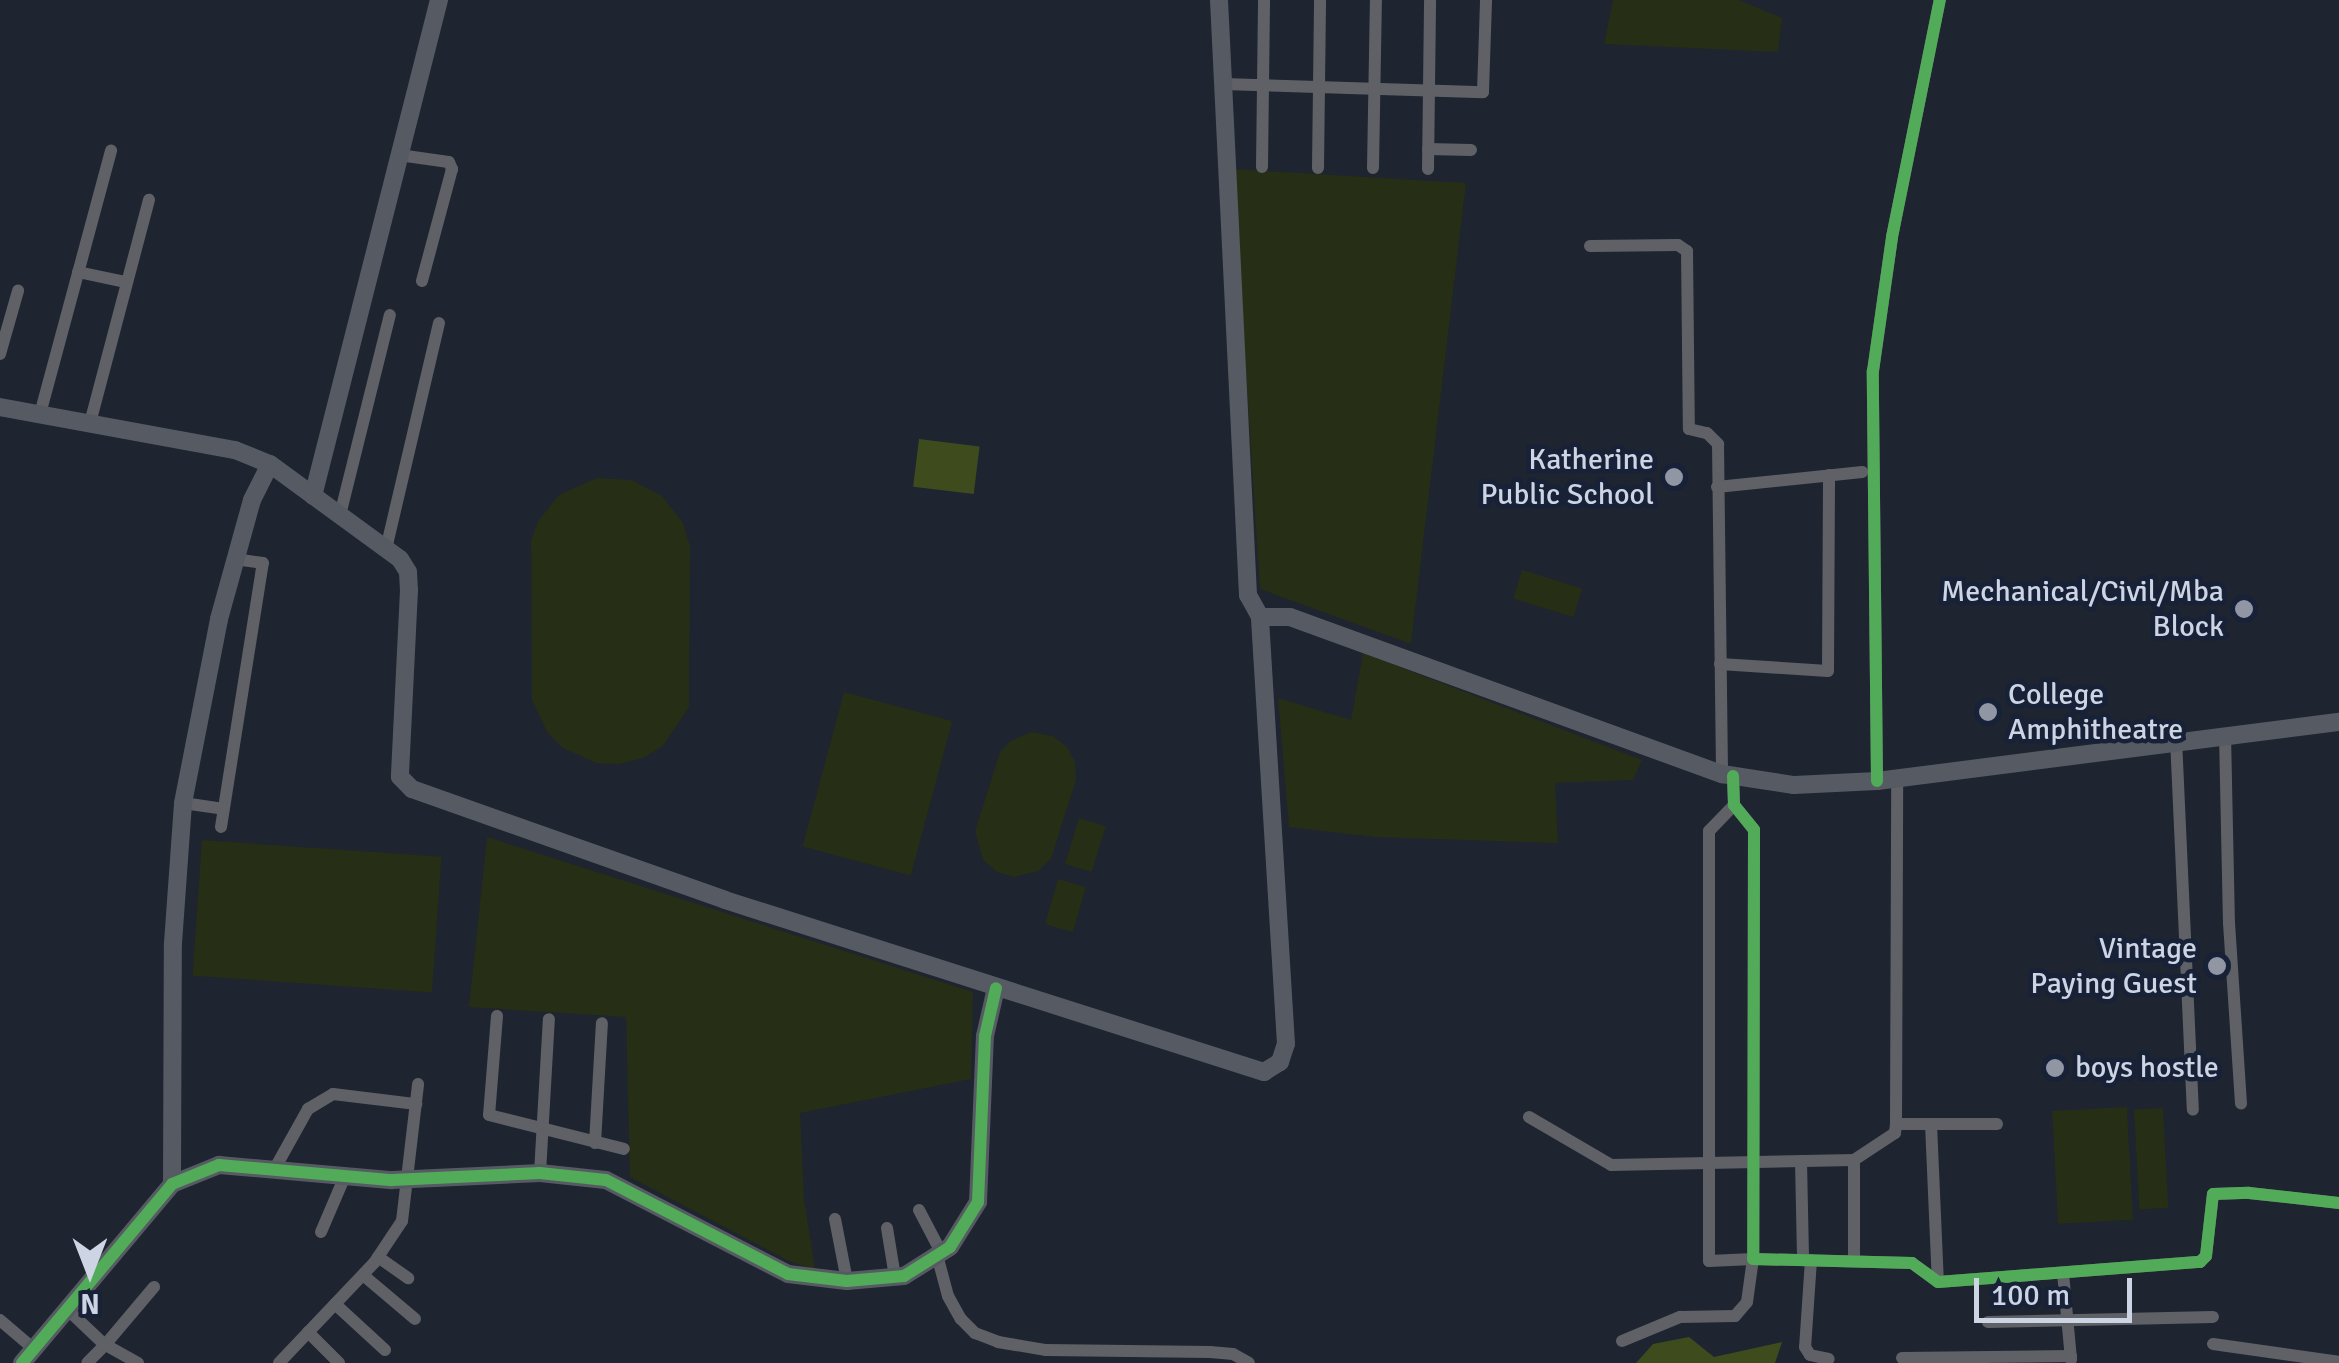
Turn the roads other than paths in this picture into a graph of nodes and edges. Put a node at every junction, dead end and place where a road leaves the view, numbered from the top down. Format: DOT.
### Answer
graph roads {
  1 [pos="439,0"];
  2 [pos="1219,0"];
  3 [pos="1264,0"];
  4 [pos="1320,0"];
  5 [pos="1376,0"];
  6 [pos="1430,0"];
  7 [pos="1486,0"];
  8 [pos="1940,0"];
  9 [pos="1223,84"];
  10 [pos="1263,85"];
  11 [pos="1319,87"];
  12 [pos="1374,88"];
  13 [pos="1429,90"];
  14 [pos="1428,149"];
  15 [pos="110,150"];
  16 [pos="1471,150"];
  17 [pos="400,155"];
  18 [pos="1262,167"];
  19 [pos="1318,168"];
  20 [pos="1373,168"];
  21 [pos="1428,169"];
  22 [pos="149,200"];
  23 [pos="1590,246"];
  24 [pos="78,272"];
  25 [pos="422,281"];
  26 [pos="126,282"];
  27 [pos="18,291"];
  28 [pos="390,314"];
  29 [pos="438,323"];
  30 [pos="0,354"];
  31 [pos="0,407"];
  32 [pos="40,414"];
  33 [pos="90,422"];
  34 [pos="270,464"];
  35 [pos="1862,472"];
  36 [pos="1828,475"];
  37 [pos="1717,487"];
  38 [pos="313,496"];
  39 [pos="340,515"];
  40 [pos="386,550"];
  41 [pos="236,559"];
  42 [pos="1260,617"];
  43 [pos="1720,664"];
  44 [pos="2339,722"];
  45 [pos="2226,734"];
  46 [pos="2176,740"];
  47 [pos="1728,775"];
  48 [pos="1897,778"];
  49 [pos="1877,781"];
  50 [pos="183,803"];
  51 [pos="1734,804"];
  52 [pos="224,809"];
  53 [pos="221,827"];
  54 [pos="996,988"];
  55 [pos="496,1016"];
  56 [pos="549,1020"];
  57 [pos="602,1023"];
  58 [pos="418,1084"];
  59 [pos="416,1104"];
  60 [pos="2241,1104"];
  61 [pos="2192,1110"];
  62 [pos="1529,1117"];
  63 [pos="1896,1124"];
  64 [pos="1931,1124"];
  65 [pos="1997,1124"];
  66 [pos="542,1130"];
  67 [pos="595,1143"];
  68 [pos="624,1150"];
  69 [pos="170,1159"];
  70 [pos="1854,1160"];
  71 [pos="1709,1161"];
  72 [pos="1754,1161"];
  73 [pos="1801,1162"];
  74 [pos="274,1170"];
  75 [pos="200,1173"];
  76 [pos="540,1173"];
  77 [pos="345,1176"];
  78 [pos="409,1179"];
  79 [pos="172,1184"];
  80 [pos="2339,1203"];
  81 [pos="919,1210"];
  82 [pos="836,1219"];
  83 [pos="887,1228"];
  84 [pos="320,1232"];
  85 [pos="939,1254"];
  86 [pos="378,1257"];
  87 [pos="1753,1260"];
  88 [pos="1807,1260"];
  89 [pos="1854,1261"];
  90 [pos="2063,1273"];
  91 [pos="362,1275"];
  92 [pos="895,1277"];
  93 [pos="408,1278"];
  94 [pos="847,1281"];
  95 [pos="1938,1282"];
  96 [pos="154,1287"];
  97 [pos="335,1304"];
  98 [pos="68,1310"];
  99 [pos="2213,1318"];
  100 [pos="415,1319"];
  101 [pos="0,1320"];
  102 [pos="1988,1322"];
  103 [pos="2068,1323"];
  104 [pos="308,1332"];
  105 [pos="1622,1341"];
  106 [pos="2213,1344"];
  107 [pos="104,1345"];
  108 [pos="386,1350"];
  109 [pos="28,1356"];
  110 [pos="1902,1358"];
  111 [pos="1829,1359"];
  112 [pos="2071,1359"];
  113 [pos="2339,1362"];
  114 [pos="87,1363"];
  115 [pos="138,1363"];
  116 [pos="279,1363"];
  117 [pos="339,1363"];
  118 [pos="1249,1363"];
  1 -- 17 [label="street"];
  2 -- 9 [label="street"];
  3 -- 10 [label="street"];
  4 -- 11 [label="street"];
  5 -- 12 [label="street"];
  6 -- 13 [label="street"];
  7 -- 13 [label="street"];
  8 -- 49 [label="street"];
  9 -- 10 [label="street"];
  9 -- 42 [label="street"];
  10 -- 11 [label="street"];
  10 -- 18 [label="street"];
  11 -- 12 [label="street"];
  11 -- 19 [label="street"];
  12 -- 13 [label="street"];
  12 -- 20 [label="street"];
  13 -- 14 [label="street"];
  14 -- 16 [label="street"];
  14 -- 21 [label="street"];
  15 -- 24 [label="street"];
  17 -- 25 [label="street"];
  17 -- 38 [label="street"];
  22 -- 26 [label="street"];
  23 -- 37 [label="street"];
  24 -- 26 [label="street"];
  24 -- 32 [label="street"];
  26 -- 33 [label="street"];
  27 -- 30 [label="street"];
  28 -- 39 [label="street"];
  29 -- 40 [label="street"];
  31 -- 32 [label="street"];
  32 -- 33 [label="street"];
  33 -- 34 [label="street"];
  34 -- 38 [label="street"];
  34 -- 41 [label="street"];
  35 -- 36 [label="street"];
  36 -- 37 [label="street"];
  36 -- 43 [label="street"];
  37 -- 43 [label="street"];
  38 -- 39 [label="street"];
  39 -- 40 [label="street"];
  40 -- 54 [label="street"];
  41 -- 50 [label="street"];
  41 -- 52 [label="street"];
  42 -- 47 [label="street"];
  42 -- 54 [label="street"];
  43 -- 47 [label="street"];
  44 -- 45 [label="street"];
  45 -- 46 [label="street"];
  45 -- 60 [label="street"];
  46 -- 48 [label="street"];
  46 -- 61 [label="street"];
  47 -- 49 [label="street"];
  47 -- 51 [label="street"];
  48 -- 49 [label="street"];
  48 -- 63 [label="street"];
  50 -- 52 [label="street"];
  50 -- 69 [label="street"];
  51 -- 71 [label="street"];
  51 -- 72 [label="street"];
  52 -- 53 [label="street"];
  54 -- 85 [label="street"];
  55 -- 66 [label="street"];
  56 -- 66 [label="street"];
  57 -- 67 [label="street"];
  58 -- 59 [label="street"];
  59 -- 74 [label="street"];
  59 -- 78 [label="street"];
  62 -- 71 [label="street"];
  63 -- 64 [label="street"];
  63 -- 70 [label="street"];
  64 -- 65 [label="street"];
  64 -- 95 [label="street"];
  66 -- 67 [label="street"];
  66 -- 76 [label="street"];
  67 -- 68 [label="street"];
  69 -- 75 [label="street"];
  69 -- 79 [label="street"];
  70 -- 73 [label="street"];
  70 -- 89 [label="street"];
  71 -- 72 [label="street"];
  71 -- 87 [label="street"];
  72 -- 73 [label="street"];
  72 -- 87 [label="street"];
  73 -- 88 [label="street"];
  74 -- 75 [label="street"];
  74 -- 77 [label="street"];
  75 -- 79 [label="street"];
  76 -- 78 [label="street"];
  76 -- 94 [label="street"];
  77 -- 78 [label="street"];
  77 -- 84 [label="street"];
  78 -- 86 [label="street"];
  79 -- 98 [label="street"];
  80 -- 90 [label="street"];
  81 -- 85 [label="street"];
  82 -- 94 [label="street"];
  83 -- 92 [label="street"];
  85 -- 92 [label="street"];
  85 -- 118 [label="street"];
  86 -- 91 [label="street"];
  86 -- 93 [label="street"];
  87 -- 88 [label="street"];
  87 -- 105 [label="street"];
  88 -- 89 [label="street"];
  88 -- 111 [label="street"];
  89 -- 95 [label="street"];
  90 -- 95 [label="street"];
  90 -- 103 [label="street"];
  91 -- 97 [label="street"];
  91 -- 100 [label="street"];
  92 -- 94 [label="street"];
  96 -- 107 [label="street"];
  97 -- 104 [label="street"];
  97 -- 108 [label="street"];
  98 -- 107 [label="street"];
  98 -- 109 [label="street"];
  99 -- 103 [label="street"];
  101 -- 109 [label="street"];
  102 -- 103 [label="street"];
  103 -- 112 [label="street"];
  104 -- 116 [label="street"];
  104 -- 117 [label="street"];
  106 -- 113 [label="street"];
  107 -- 114 [label="street"];
  107 -- 115 [label="street"];
  110 -- 112 [label="street"];
}
